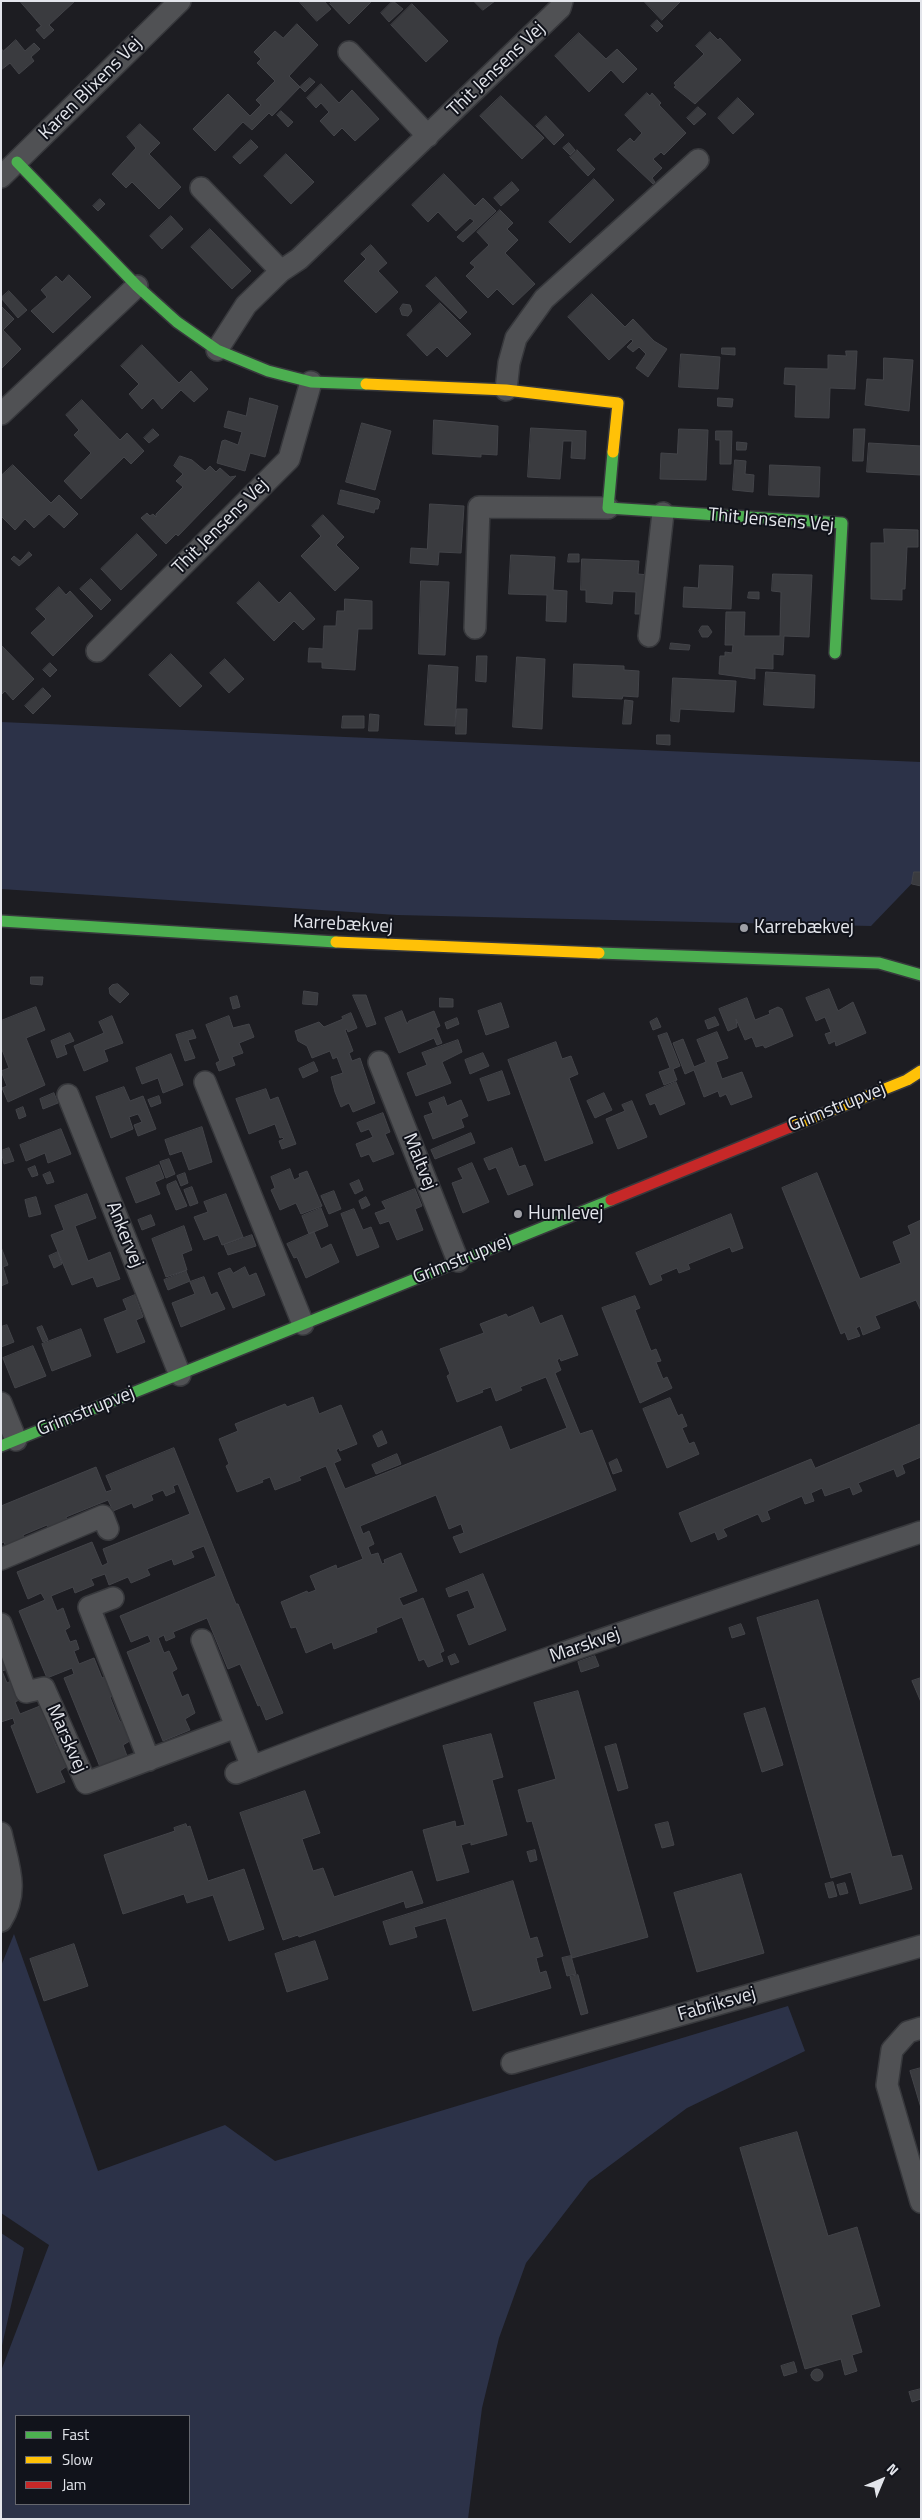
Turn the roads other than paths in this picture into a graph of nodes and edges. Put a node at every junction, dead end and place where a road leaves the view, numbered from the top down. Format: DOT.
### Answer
graph roads {
  1 [pos="180,1"];
  2 [pos="562,1"];
  3 [pos="349,52"];
  4 [pos="428,136"];
  5 [pos="698,160"];
  6 [pos="17,162"];
  7 [pos="1,177"];
  8 [pos="201,188"];
  9 [pos="281,270"];
  10 [pos="137,286"];
  11 [pos="218,350"];
  12 [pos="311,382"];
  13 [pos="506,390"];
  14 [pos="1,414"];
  15 [pos="608,508"];
  16 [pos="663,513"];
  17 [pos="475,628"];
  18 [pos="649,636"];
  19 [pos="97,650"];
  20 [pos="835,653"];
  21 [pos="1,920"];
  22 [pos="921,975"];
  23 [pos="379,1062"];
  24 [pos="921,1071"];
  25 [pos="205,1082"];
  26 [pos="68,1095"];
  27 [pos="458,1261"];
  28 [pos="304,1324"];
  29 [pos="180,1374"];
  30 [pos="1,1403"];
  31 [pos="9,1443"];
  32 [pos="108,1529"];
  33 [pos="921,1532"];
  34 [pos="1,1559"];
  35 [pos="112,1598"];
  36 [pos="1,1624"];
  37 [pos="202,1640"];
  38 [pos="236,1727"];
  39 [pos="149,1760"];
  40 [pos="1,1833"];
  41 [pos="1,1921"];
  42 [pos="921,1946"];
  43 [pos="921,2028"];
  44 [pos="512,2063"];
  45 [pos="921,2202"];
  1 -- 6 [label="street, Karen Blixens Vej"];
  2 -- 4 [label="street, Thit Jensens Vej"];
  3 -- 4 [label="street"];
  4 -- 9 [label="street, Thit Jensens Vej"];
  5 -- 13 [label="street"];
  6 -- 7 [label="street, Karen Blixens Vej"];
  6 -- 10 [label="street"];
  8 -- 9 [label="street"];
  9 -- 11 [label="street, Thit Jensens Vej"];
  10 -- 11 [label="street"];
  10 -- 14 [label="street"];
  11 -- 12 [label="street"];
  12 -- 13 [label="street"];
  12 -- 19 [label="street, Thit Jensens Vej"];
  13 -- 15 [label="street"];
  15 -- 16 [label="street, Thit Jensens Vej"];
  15 -- 17 [label="street, Thit Jensens Vej"];
  16 -- 18 [label="street"];
  16 -- 20 [label="street, Thit Jensens Vej"];
  21 -- 22 [label="street, Karrebækvej"];
  23 -- 27 [label="street, Maltvej"];
  24 -- 27 [label="street, Grimstrupvej"];
  25 -- 28 [label="street"];
  26 -- 29 [label="street, Ankervej"];
  27 -- 28 [label="street, Grimstrupvej"];
  28 -- 29 [label="street, Grimstrupvej"];
  29 -- 31 [label="street, Grimstrupvej"];
  30 -- 31 [label="street"];
  32 -- 34 [label="street"];
  33 -- 38 [label="street, Marskvej"];
  35 -- 39 [label="street"];
  36 -- 39 [label="street, Marskvej"];
  37 -- 38 [label="street, Marskvej"];
  38 -- 39 [label="street, Marskvej"];
  40 -- 41 [label="street"];
  42 -- 44 [label="street, Fabriksvej"];
  43 -- 45 [label="street"];
}
